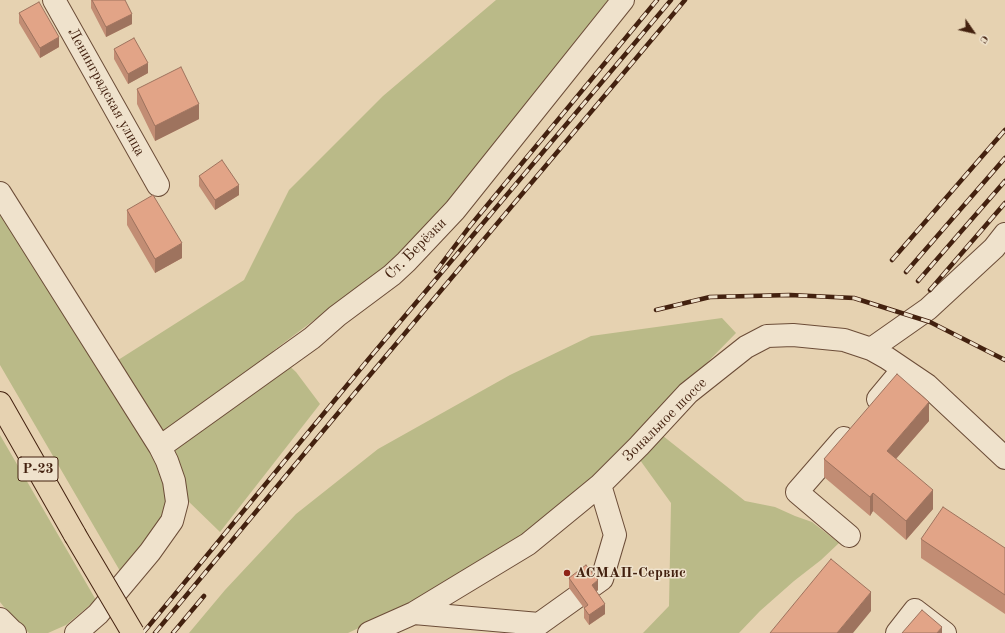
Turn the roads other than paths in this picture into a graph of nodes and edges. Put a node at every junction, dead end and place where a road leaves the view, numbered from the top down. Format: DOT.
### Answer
graph roads {
  1 [pos="54,0"];
  2 [pos="624,0"];
  3 [pos="158,185"];
  4 [pos="0,193"];
  5 [pos="1005,234"];
  6 [pos="871,348"];
  7 [pos="903,369"];
  8 [pos="0,404"];
  9 [pos="160,447"];
  10 [pos="1005,458"];
  11 [pos="600,485"];
  12 [pos="849,536"];
  13 [pos="414,613"];
  14 [pos="0,619"];
  15 [pos="15,633"];
  16 [pos="76,633"];
  17 [pos="133,633"];
  18 [pos="369,633"];
  19 [pos="897,633"];
  20 [pos="945,633"];
  1 -- 3 [label="street, Ленинградская улица"];
  2 -- 9 [label="street, Ст. Берёзки"];
  4 -- 9 [label="street"];
  5 -- 6 [label="street"];
  6 -- 7 [label="street, Зональное шоссе"];
  6 -- 11 [label="street, Зональное шоссе"];
  7 -- 10 [label="street, Зональное шоссе"];
  7 -- 12 [label="street"];
  8 -- 17 [label="highway, Р-23, bridge"];
  9 -- 16 [label="street"];
  11 -- 13 [label="street, Зональное шоссе"];
  11 -- 13 [label="street"];
  13 -- 18 [label="street, Зональное шоссе"];
  14 -- 15 [label="street"];
  19 -- 20 [label="street"];
}
